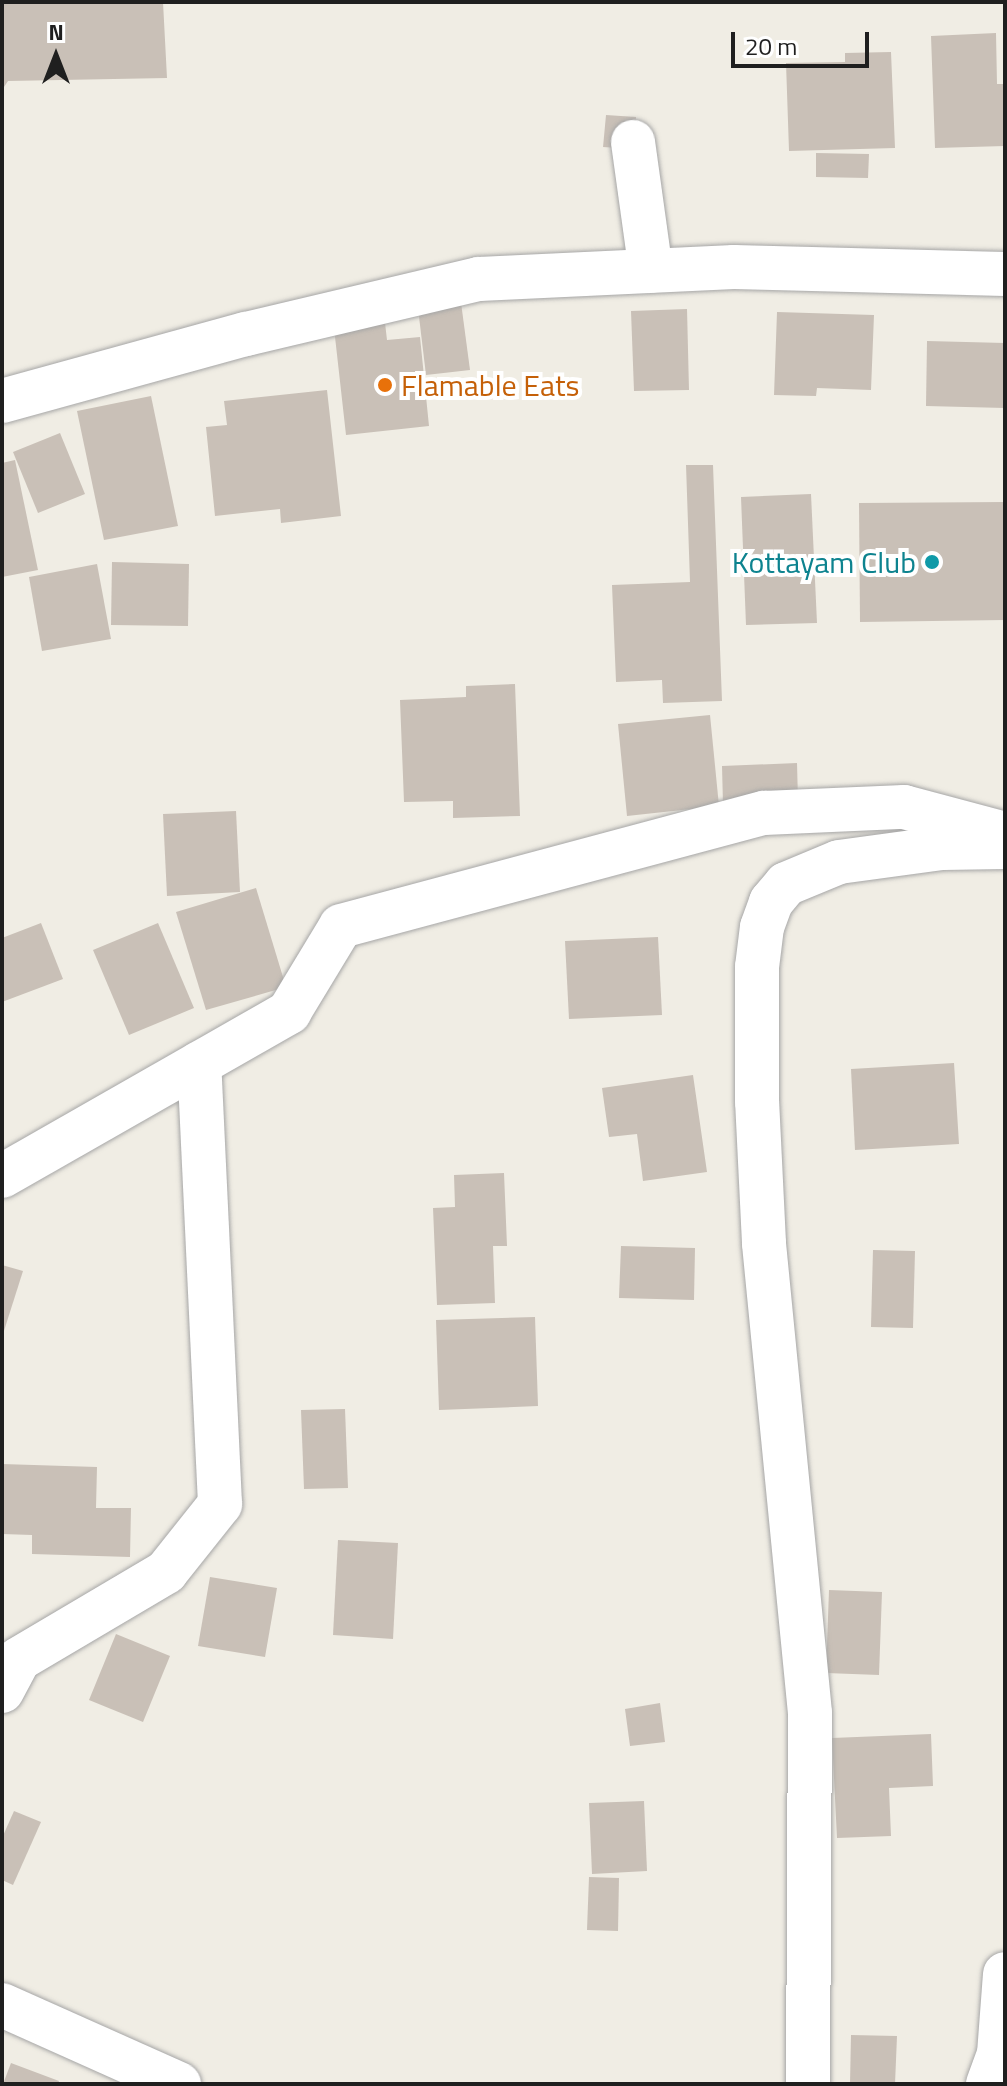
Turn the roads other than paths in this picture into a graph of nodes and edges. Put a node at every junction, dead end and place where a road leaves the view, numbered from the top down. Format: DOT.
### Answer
graph roads {
  1 [pos="633,142"];
  2 [pos="651,271"];
  3 [pos="1005,274"];
  4 [pos="2,401"];
  5 [pos="1005,834"];
  6 [pos="1005,847"];
  7 [pos="199,1063"];
  8 [pos="2,1176"];
  9 [pos="2,1691"];
  10 [pos="1005,1974"];
  11 [pos="2,2005"];
  12 [pos="179,2084"];
  13 [pos="808,2084"];
  14 [pos="988,2084"];
  1 -- 2 [label="street"];
  2 -- 3 [label="street"];
  2 -- 4 [label="street"];
  5 -- 7 [label="street"];
  6 -- 13 [label="street"];
  7 -- 8 [label="street"];
  7 -- 9 [label="street"];
  10 -- 14 [label="street"];
  11 -- 12 [label="street"];
}
